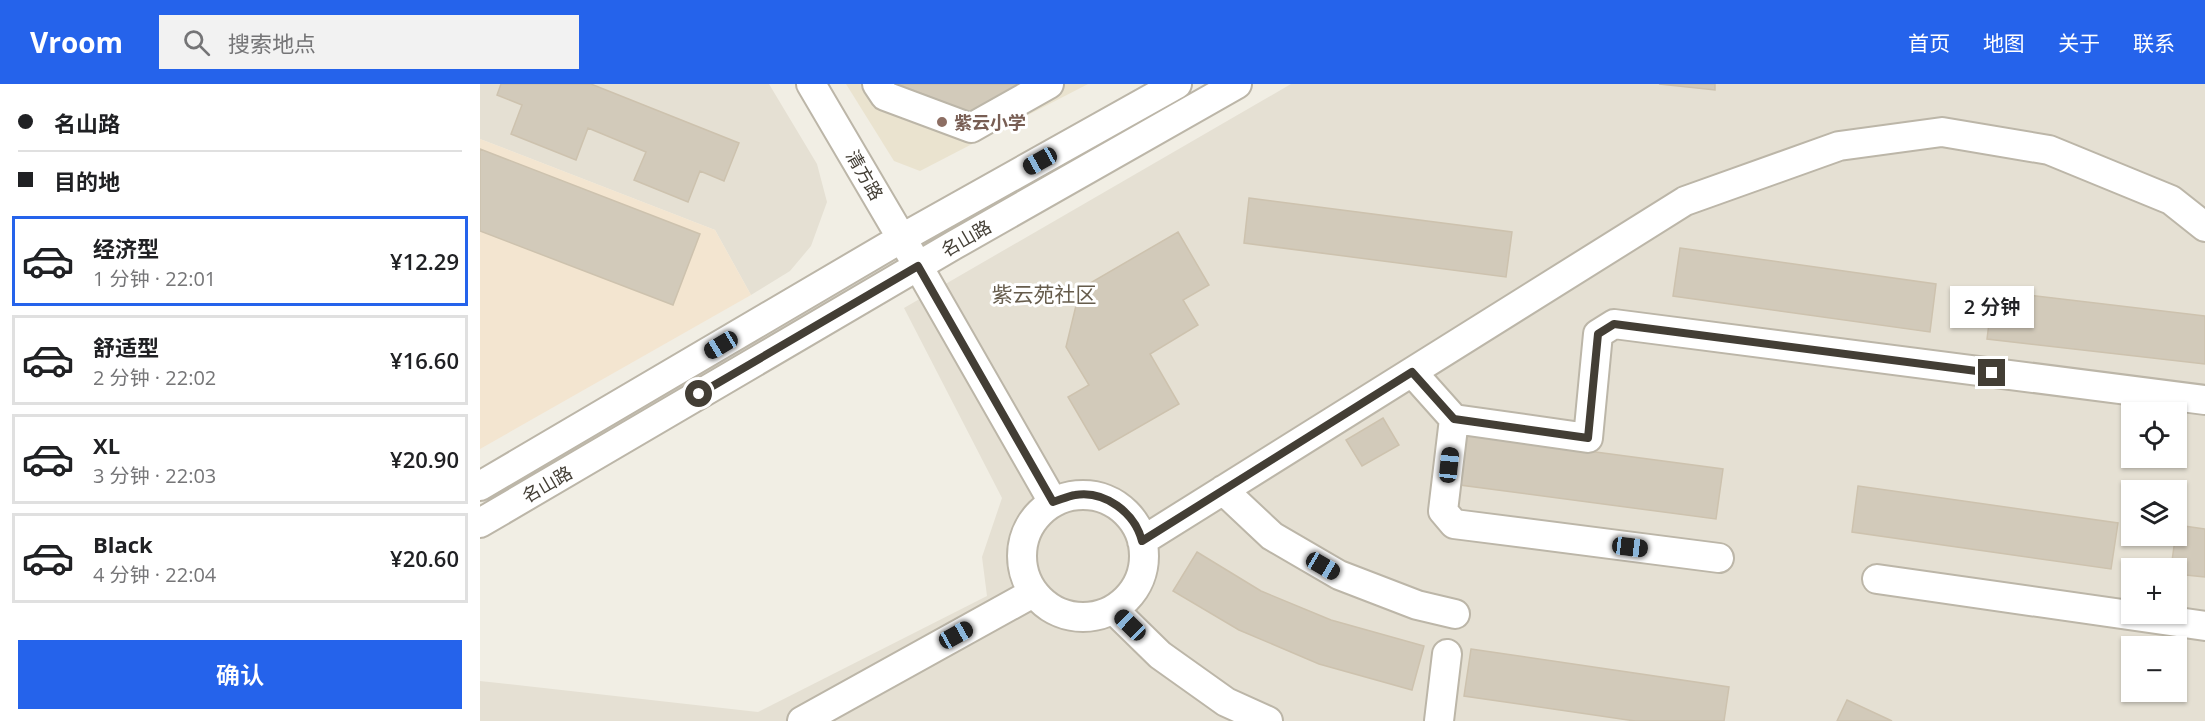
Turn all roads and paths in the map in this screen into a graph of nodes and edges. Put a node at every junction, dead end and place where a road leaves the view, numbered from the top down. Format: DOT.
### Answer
graph roads {
  1 [pos="811,84"];
  2 [pos="877,84"];
  3 [pos="1049,84"];
  4 [pos="1177,84"];
  5 [pos="1237,84"];
  6 [pos="2205,226"];
  7 [pos="902,238"];
  8 [pos="918,266"];
  9 [pos="1412,372"];
  10 [pos="2205,400"];
  11 [pos="1454,419"];
  12 [pos="480,486"];
  13 [pos="1223,490"];
  14 [pos="1053,502"];
  15 [pos="480,523"];
  16 [pos="1142,541"];
  17 [pos="1719,558"];
  18 [pos="1877,579"];
  19 [pos="1033,592"];
  20 [pos="1114,610"];
  21 [pos="1455,614"];
  22 [pos="2205,626"];
  23 [pos="1447,654"];
  24 [pos="802,721"];
  25 [pos="1268,721"];
  26 [pos="1439,721"];
  1 -- 7 [label="street, 清方路"];
  2 -- 3 [label="street"];
  4 -- 7 [label="street, 名山路"];
  5 -- 8 [label="street, 名山路"];
  6 -- 9 [label="street"];
  7 -- 8 [label="street, 清方路"];
  7 -- 12 [label="street, 名山路"];
  8 -- 14 [label="street, 清方路"];
  8 -- 15 [label="street, 名山路"];
  9 -- 11 [label="street"];
  9 -- 13 [label="street"];
  10 -- 11 [label="street"];
  11 -- 17 [label="street"];
  13 -- 16 [label="street"];
  13 -- 21 [label="street"];
  14 -- 16 [label="street"];
  14 -- 19 [label="street"];
  16 -- 20 [label="street"];
  18 -- 22 [label="street"];
  19 -- 20 [label="street"];
  19 -- 24 [label="street"];
  20 -- 25 [label="street"];
  23 -- 26 [label="street"];
}
